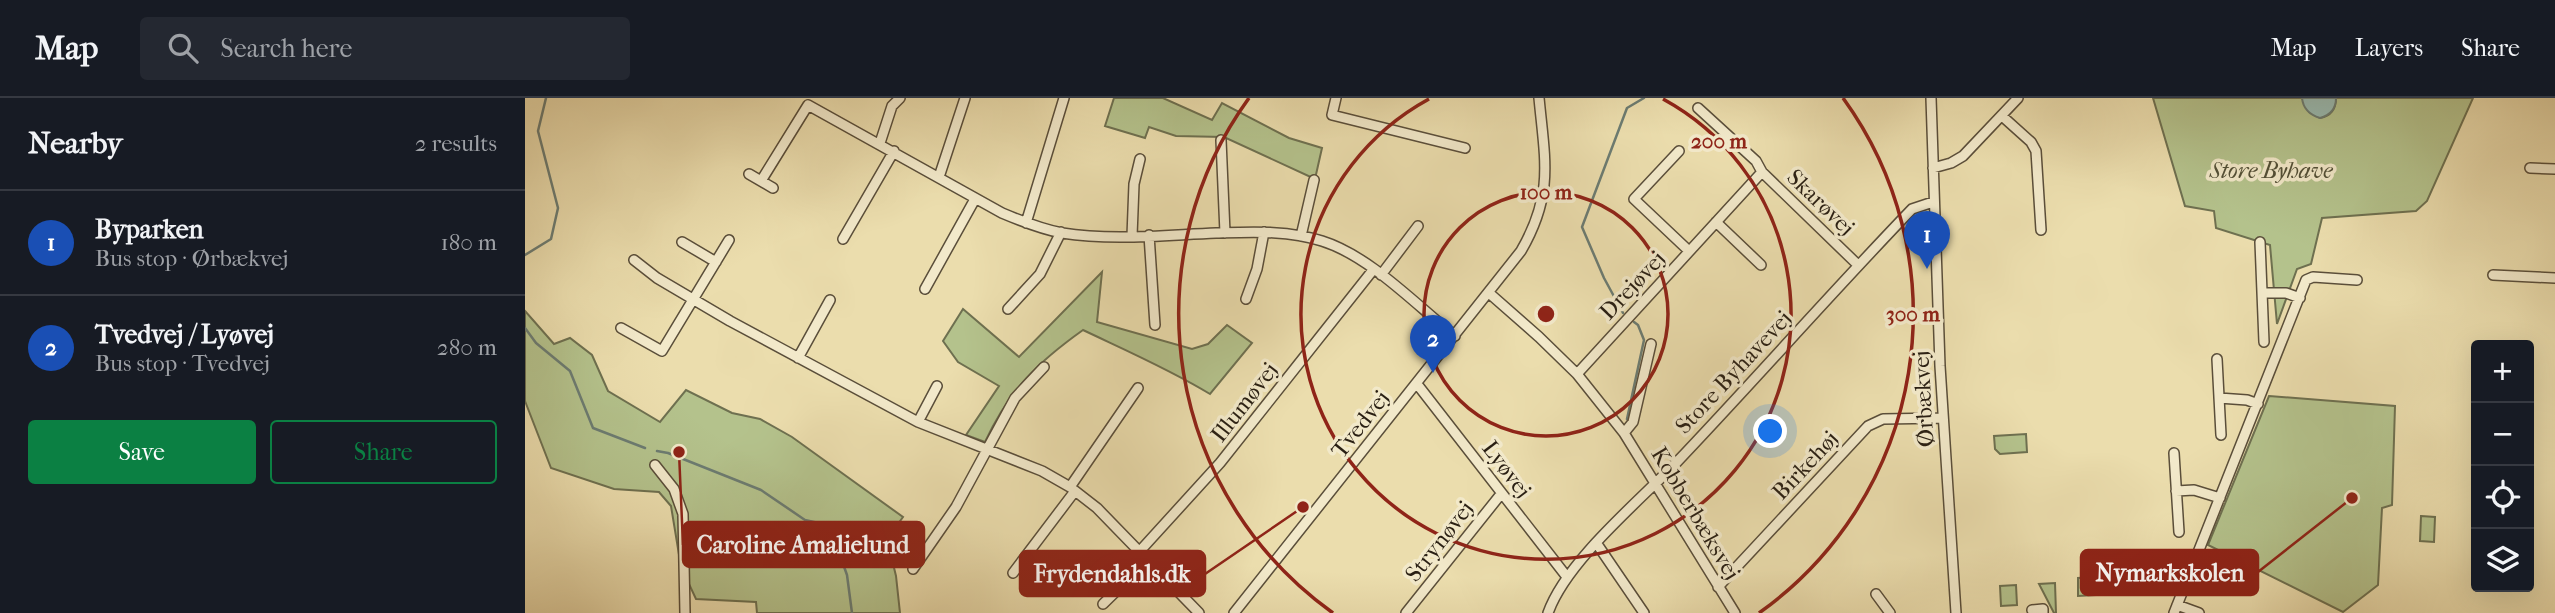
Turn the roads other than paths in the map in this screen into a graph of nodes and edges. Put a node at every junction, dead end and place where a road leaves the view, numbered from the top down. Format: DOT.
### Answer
graph roads {
  1 [pos="900,98"];
  2 [pos="965,98"];
  3 [pos="1064,98"];
  4 [pos="1336,98"];
  5 [pos="1539,98"];
  6 [pos="1931,98"];
  7 [pos="2018,98"];
  8 [pos="1698,108"];
  9 [pos="2001,116"];
  10 [pos="1221,140"];
  11 [pos="880,143"];
  12 [pos="1465,148"];
  13 [pos="894,151"];
  14 [pos="1679,151"];
  15 [pos="1140,159"];
  16 [pos="1933,168"];
  17 [pos="2530,168"];
  18 [pos="2555,169"];
  19 [pos="1762,172"];
  20 [pos="749,174"];
  21 [pos="939,177"];
  22 [pos="1314,180"];
  23 [pos="761,181"];
  24 [pos="773,188"];
  25 [pos="975,199"];
  26 [pos="1933,202"];
  27 [pos="1716,222"];
  28 [pos="1026,223"];
  29 [pos="1418,226"];
  30 [pos="2041,230"];
  31 [pos="1061,232"];
  32 [pos="1264,232"];
  33 [pos="1225,233"];
  34 [pos="1149,235"];
  35 [pos="1132,236"];
  36 [pos="1301,236"];
  37 [pos="843,239"];
  38 [pos="729,240"];
  39 [pos="682,242"];
  40 [pos="2260,242"];
  41 [pos="1689,251"];
  42 [pos="634,260"];
  43 [pos="716,262"];
  44 [pos="1761,265"];
  45 [pos="1858,265"];
  46 [pos="1377,272"];
  47 [pos="2493,275"];
  48 [pos="2555,278"];
  49 [pos="2357,280"];
  50 [pos="925,289"];
  51 [pos="1489,293"];
  52 [pos="2262,293"];
  53 [pos="2300,298"];
  54 [pos="1247,299"];
  55 [pos="693,300"];
  56 [pos="830,300"];
  57 [pos="1008,309"];
  58 [pos="1155,325"];
  59 [pos="621,328"];
  60 [pos="1455,336"];
  61 [pos="2264,342"];
  62 [pos="1651,344"];
  63 [pos="798,358"];
  64 [pos="2217,359"];
  65 [pos="1044,367"];
  66 [pos="1577,374"];
  67 [pos="1417,384"];
  68 [pos="937,386"];
  69 [pos="1138,388"];
  70 [pos="2220,398"];
  71 [pos="2258,404"];
  72 [pos="1943,418"];
  73 [pos="918,422"];
  74 [pos="1624,433"];
  75 [pos="2221,435"];
  76 [pos="988,448"];
  77 [pos="2174,453"];
  78 [pos="655,465"];
  79 [pos="1655,483"];
  80 [pos="1072,489"];
  81 [pos="2176,491"];
  82 [pos="1501,494"];
  83 [pos="2220,498"];
  84 [pos="2179,532"];
  85 [pos="1597,544"];
  86 [pos="1139,552"];
  87 [pos="2137,560"];
  88 [pos="1147,561"];
  89 [pos="2195,561"];
  90 [pos="913,569"];
  91 [pos="1013,573"];
  92 [pos="1567,577"];
  93 [pos="1718,587"];
  94 [pos="1876,594"];
  95 [pos="1103,604"];
  96 [pos="2175,609"];
  97 [pos="2032,610"];
  98 [pos="685,613"];
  99 [pos="1199,613"];
  100 [pos="1234,613"];
  101 [pos="1406,613"];
  102 [pos="1548,613"];
  103 [pos="1644,613"];
  104 [pos="1735,613"];
  105 [pos="1890,613"];
  106 [pos="1956,613"];
  107 [pos="2043,613"];
  108 [pos="2199,613"];
  1 -- 11 [label="street"];
  2 -- 21 [label="street"];
  3 -- 28 [label="street"];
  4 -- 12 [label="street"];
  5 -- 51 [label="street, Tvedvej"];
  6 -- 16 [label="street, Ørbækvej"];
  7 -- 9 [label="street"];
  8 -- 19 [label="street, Skarøvej"];
  9 -- 16 [label="street"];
  9 -- 30 [label="street"];
  10 -- 33 [label="street"];
  11 -- 13 [label="street"];
  11 -- 23 [label="street"];
  13 -- 21 [label="street"];
  13 -- 37 [label="street"];
  14 -- 41 [label="street"];
  15 -- 35 [label="street"];
  16 -- 26 [label="street, Ørbækvej"];
  17 -- 18 [label="street"];
  19 -- 27 [label="street, Drejøvej"];
  19 -- 45 [label="street, Skarøvej"];
  20 -- 23 [label="street"];
  21 -- 25 [label="street"];
  22 -- 36 [label="street"];
  23 -- 24 [label="street"];
  25 -- 28 [label="street"];
  25 -- 50 [label="street"];
  26 -- 45 [label="street, Store Byhavevej"];
  26 -- 72 [label="street, Ørbækvej"];
  27 -- 41 [label="street, Drejøvej"];
  27 -- 44 [label="street"];
  28 -- 31 [label="street"];
  29 -- 46 [label="street, Illumøvej"];
  31 -- 35 [label="street"];
  31 -- 57 [label="street"];
  32 -- 33 [label="street"];
  32 -- 36 [label="street"];
  32 -- 54 [label="street"];
  33 -- 34 [label="street"];
  34 -- 35 [label="street"];
  34 -- 58 [label="street"];
  36 -- 46 [label="street"];
  38 -- 43 [label="street"];
  39 -- 43 [label="street"];
  40 -- 52 [label="street"];
  41 -- 66 [label="street, Drejøvej"];
  42 -- 55 [label="street"];
  43 -- 55 [label="street"];
  45 -- 79 [label="street, Store Byhavevej"];
  46 -- 60 [label="street"];
  46 -- 86 [label="street, Illumøvej"];
  47 -- 48 [label="street"];
  49 -- 53 [label="street"];
  51 -- 60 [label="street, Tvedvej"];
  51 -- 66 [label="street, Kobberbæksvej"];
  52 -- 53 [label="street"];
  52 -- 61 [label="street"];
  53 -- 71 [label="street"];
  55 -- 59 [label="street"];
  55 -- 63 [label="street"];
  56 -- 63 [label="street"];
  60 -- 67 [label="street, Tvedvej"];
  62 -- 74 [label="street, Kobberbæksvej"];
  63 -- 73 [label="street"];
  64 -- 70 [label="street"];
  65 -- 76 [label="street"];
  66 -- 74 [label="street, Kobberbæksvej"];
  67 -- 82 [label="street, Lyøvej"];
  67 -- 100 [label="street, Tvedvej"];
  68 -- 73 [label="street"];
  69 -- 80 [label="street"];
  70 -- 71 [label="street"];
  70 -- 75 [label="street"];
  71 -- 83 [label="street"];
  72 -- 93 [label="street, Birkehøj"];
  72 -- 106 [label="street, Ørbækvej"];
  73 -- 76 [label="street"];
  74 -- 79 [label="street, Kobberbæksvej"];
  76 -- 80 [label="street"];
  76 -- 90 [label="street"];
  77 -- 81 [label="street"];
  78 -- 98 [label="street"];
  79 -- 85 [label="street, Store Byhavevej"];
  79 -- 93 [label="street, Kobberbæksvej"];
  80 -- 86 [label="street"];
  80 -- 91 [label="street"];
  81 -- 83 [label="street"];
  81 -- 84 [label="street"];
  82 -- 92 [label="street, Lyøvej"];
  82 -- 101 [label="street, Strynøvej"];
  83 -- 89 [label="street"];
  85 -- 92 [label="street, Store Byhavevej"];
  85 -- 103 [label="street"];
  86 -- 88 [label="street"];
  87 -- 89 [label="street"];
  88 -- 95 [label="street"];
  88 -- 99 [label="street"];
  89 -- 96 [label="street"];
  92 -- 102 [label="street, Store Byhavevej"];
  93 -- 104 [label="street, Kobberbæksvej"];
  94 -- 105 [label="street"];
  96 -- 108 [label="street"];
  97 -- 107 [label="street"];
}
